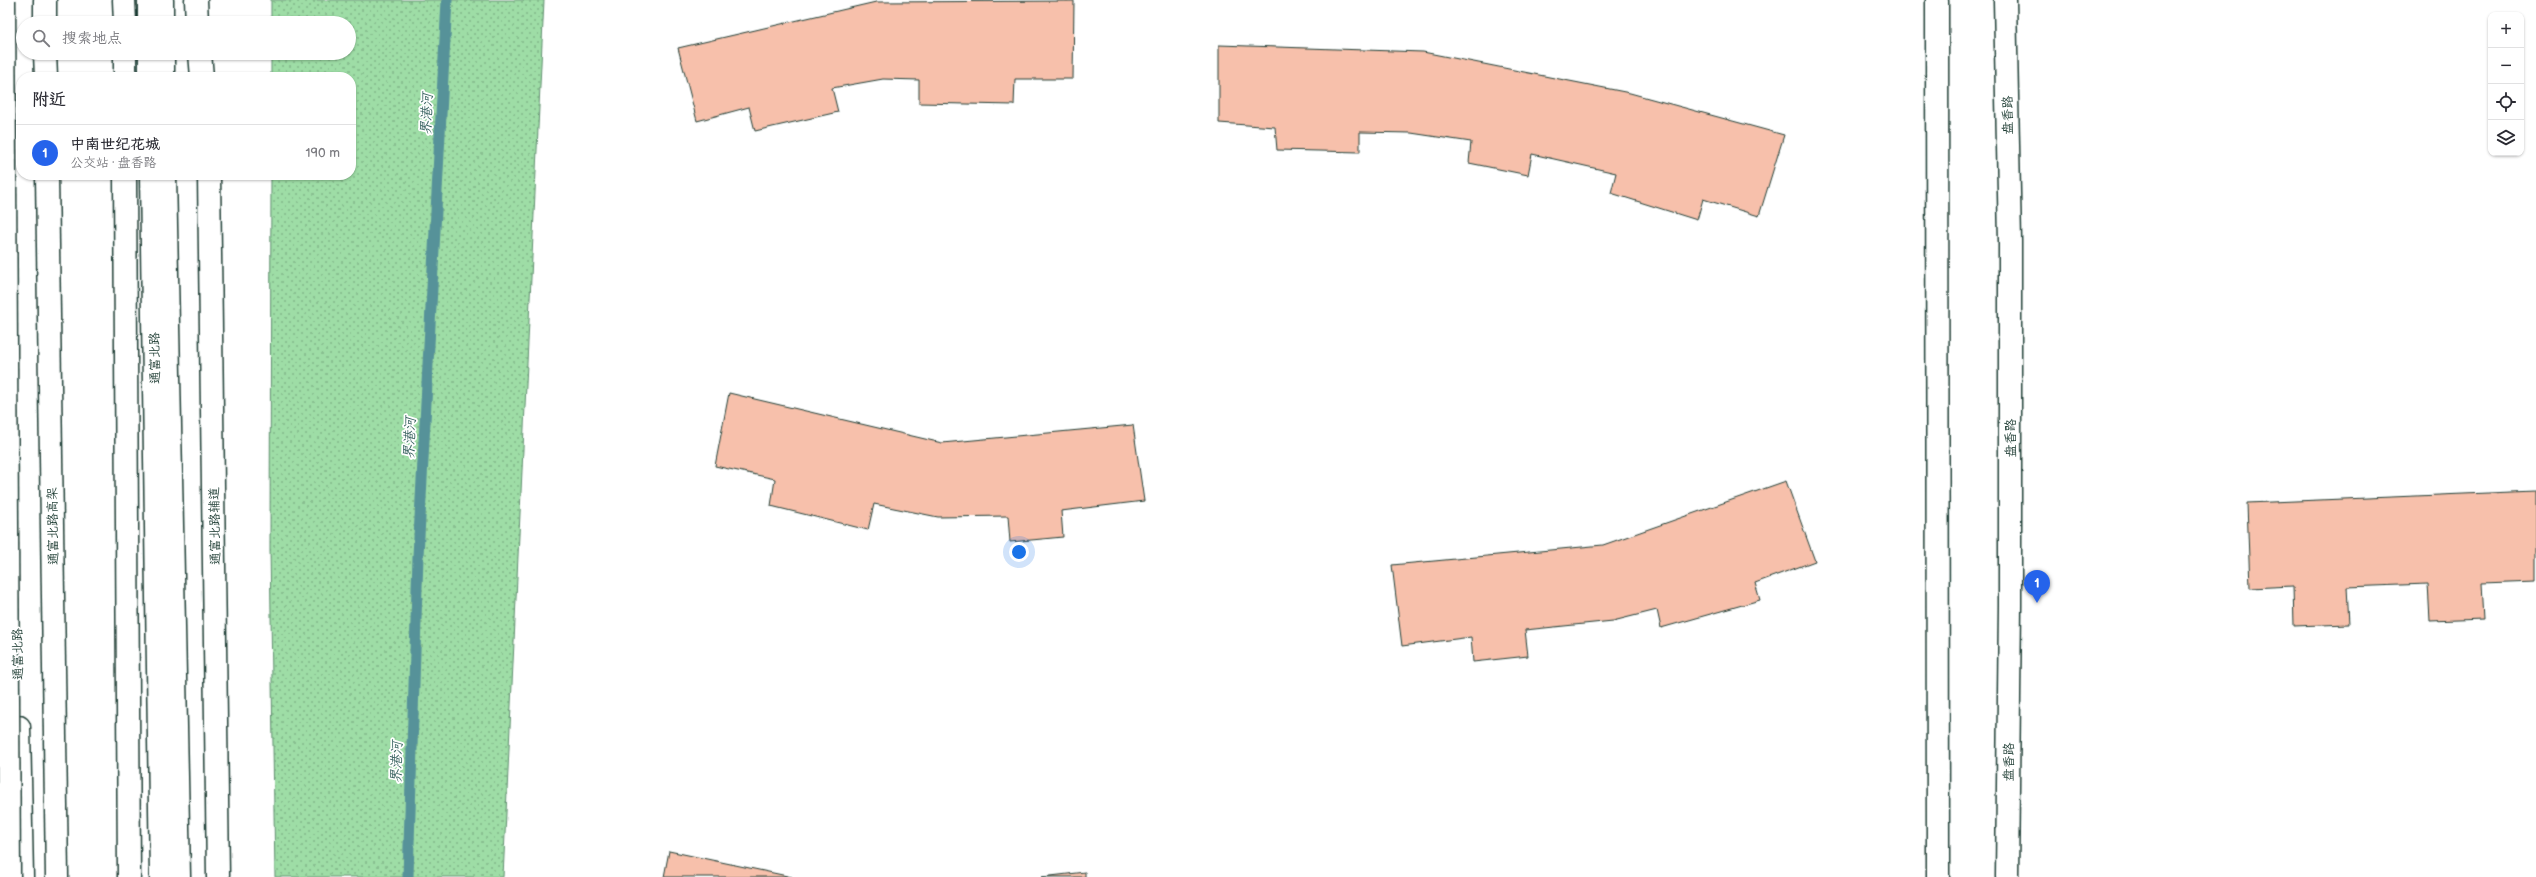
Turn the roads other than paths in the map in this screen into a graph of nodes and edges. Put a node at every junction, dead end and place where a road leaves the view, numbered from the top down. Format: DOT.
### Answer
graph roads {
  1 [pos="3,0"];
  2 [pos="44,0"];
  3 [pos="124,0"];
  4 [pos="149,0"];
  5 [pos="162,0"];
  6 [pos="196,0"];
  7 [pos="1937,0"];
  8 [pos="2005,0"];
  9 [pos="45,16"];
  10 [pos="124,16"];
  11 [pos="149,16"];
  12 [pos="162,16"];
  13 [pos="197,16"];
  14 [pos="45,60"];
  15 [pos="125,60"];
  16 [pos="150,60"];
  17 [pos="163,60"];
  18 [pos="201,60"];
  19 [pos="46,72"];
  20 [pos="125,72"];
  21 [pos="150,72"];
  22 [pos="163,72"];
  23 [pos="202,72"];
  24 [pos="47,180"];
  25 [pos="125,180"];
  26 [pos="151,180"];
  27 [pos="165,180"];
  28 [pos="210,180"];
  29 [pos="9,877"];
  30 [pos="22,877"];
  31 [pos="57,877"];
  32 [pos="129,877"];
  33 [pos="161,877"];
  34 [pos="179,877"];
  35 [pos="218,877"];
  36 [pos="1938,877"];
  37 [pos="2007,877"];
  1 -- 29 [label="main road, bridge"];
  1 -- 30 [label="main road, 通富北路"];
  2 -- 9 [label="main road"];
  3 -- 10 [label="main road"];
  4 -- 11 [label="main road"];
  5 -- 12 [label="main road"];
  6 -- 13 [label="main road"];
  7 -- 36 [label="main road"];
  8 -- 37 [label="main road, 盘香路"];
  14 -- 19 [label="main road"];
  15 -- 20 [label="main road"];
  16 -- 21 [label="main road"];
  17 -- 22 [label="main road"];
  18 -- 23 [label="main road"];
  24 -- 31 [label="main road, 通富北路高架"];
  25 -- 32 [label="main road"];
  26 -- 33 [label="main road, 通富北路"];
  27 -- 34 [label="main road"];
  28 -- 35 [label="main road, 通富北路辅道"];
}
